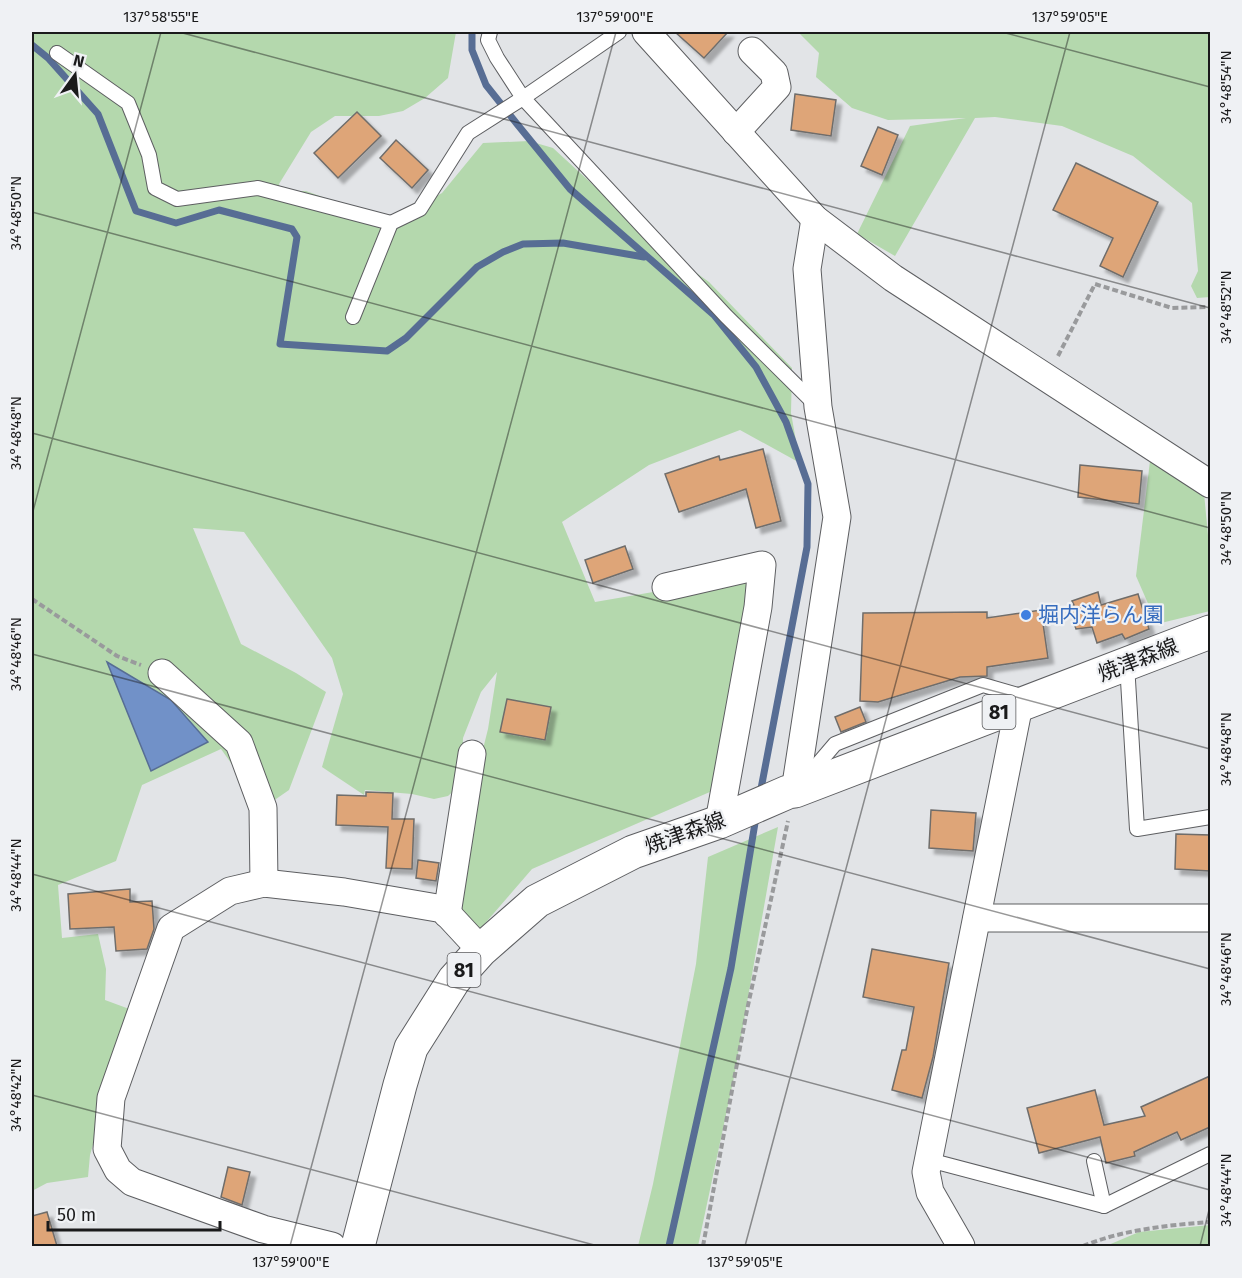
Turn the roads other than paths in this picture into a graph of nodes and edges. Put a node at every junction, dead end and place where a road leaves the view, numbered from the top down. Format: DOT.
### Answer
graph roads {
  1 [pos="490,32"];
  2 [pos="619,32"];
  3 [pos="646,32"];
  4 [pos="752,51"];
  5 [pos="57,53"];
  6 [pos="519,100"];
  7 [pos="736,132"];
  8 [pos="816,219"];
  9 [pos="390,222"];
  10 [pos="353,317"];
  11 [pos="818,407"];
  12 [pos="1210,484"];
  13 [pos="666,587"];
  14 [pos="1210,632"];
  15 [pos="1127,664"];
  16 [pos="162,673"];
  17 [pos="1027,702"];
  18 [pos="472,754"];
  19 [pos="792,792"];
  20 [pos="1210,818"];
  21 [pos="719,822"];
  22 [pos="264,883"];
  23 [pos="447,914"];
  24 [pos="977,918"];
  25 [pos="1210,918"];
  26 [pos="481,950"];
  27 [pos="1210,1154"];
  28 [pos="929,1160"];
  29 [pos="1094,1161"];
  30 [pos="1104,1206"];
  31 [pos="332,1246"];
  32 [pos="358,1246"];
  33 [pos="961,1246"];
  1 -- 6 [label="lane"];
  2 -- 6 [label="lane"];
  3 -- 7 [label="street"];
  4 -- 7 [label="street"];
  5 -- 9 [label="lane"];
  6 -- 9 [label="lane"];
  6 -- 11 [label="lane"];
  7 -- 8 [label="street"];
  8 -- 11 [label="street"];
  8 -- 12 [label="street"];
  9 -- 10 [label="lane"];
  11 -- 19 [label="street"];
  13 -- 21 [label="street"];
  14 -- 15 [label="main road, 焼津森線 / 81"];
  15 -- 17 [label="main road, 焼津森線 / 81"];
  15 -- 20 [label="lane"];
  16 -- 22 [label="street"];
  17 -- 19 [label="main road, 焼津森線 / 81"];
  17 -- 24 [label="street"];
  18 -- 23 [label="street"];
  19 -- 21 [label="main road, 焼津森線 / 81"];
  21 -- 26 [label="main road, 焼津森線 / 81"];
  22 -- 23 [label="street"];
  22 -- 31 [label="street"];
  23 -- 26 [label="street"];
  24 -- 25 [label="street"];
  24 -- 28 [label="street"];
  26 -- 32 [label="main road, 焼津森線 / 81"];
  27 -- 30 [label="lane"];
  28 -- 30 [label="lane"];
  28 -- 33 [label="street"];
  29 -- 30 [label="lane"];
}
